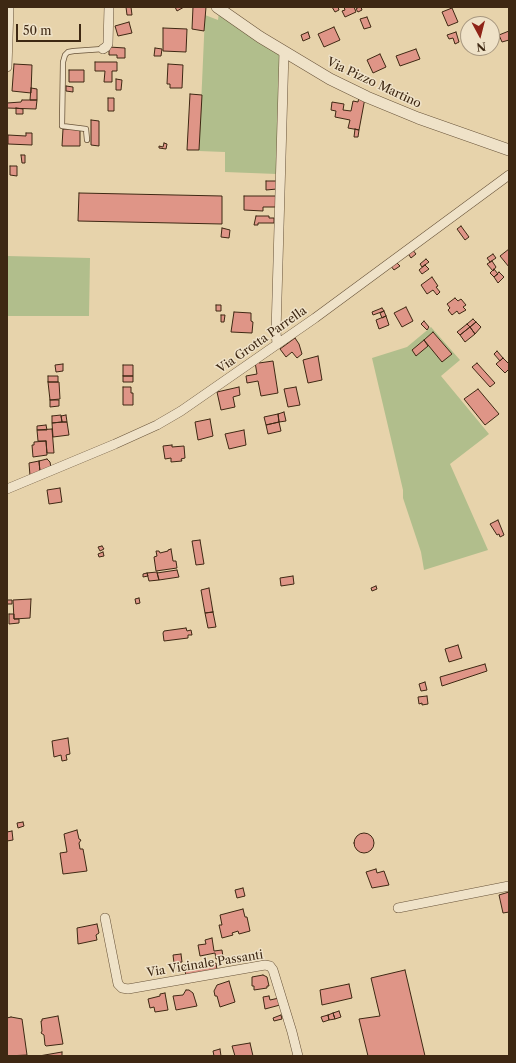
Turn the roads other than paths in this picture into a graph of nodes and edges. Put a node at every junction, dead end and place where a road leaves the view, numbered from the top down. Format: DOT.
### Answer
graph roads {
  1 [pos="10,7"];
  2 [pos="109,7"];
  3 [pos="217,7"];
  4 [pos="104,49"];
  5 [pos="284,52"];
  6 [pos="7,67"];
  7 [pos="87,140"];
  8 [pos="509,150"];
  9 [pos="509,175"];
  10 [pos="277,344"];
  11 [pos="7,489"];
  12 [pos="509,886"];
  13 [pos="398,908"];
  14 [pos="105,918"];
  15 [pos="298,1056"];
  1 -- 6 [label="street"];
  2 -- 4 [label="street"];
  3 -- 5 [label="street, Via Pizzo Martino"];
  4 -- 7 [label="lane"];
  5 -- 8 [label="street, Via Pizzo Martino"];
  5 -- 10 [label="street"];
  9 -- 10 [label="street, Via Grotta Parrella"];
  10 -- 11 [label="street, Via Grotta Parrella"];
  12 -- 13 [label="street"];
  14 -- 15 [label="street, Via Vicinale Passanti"];
}
